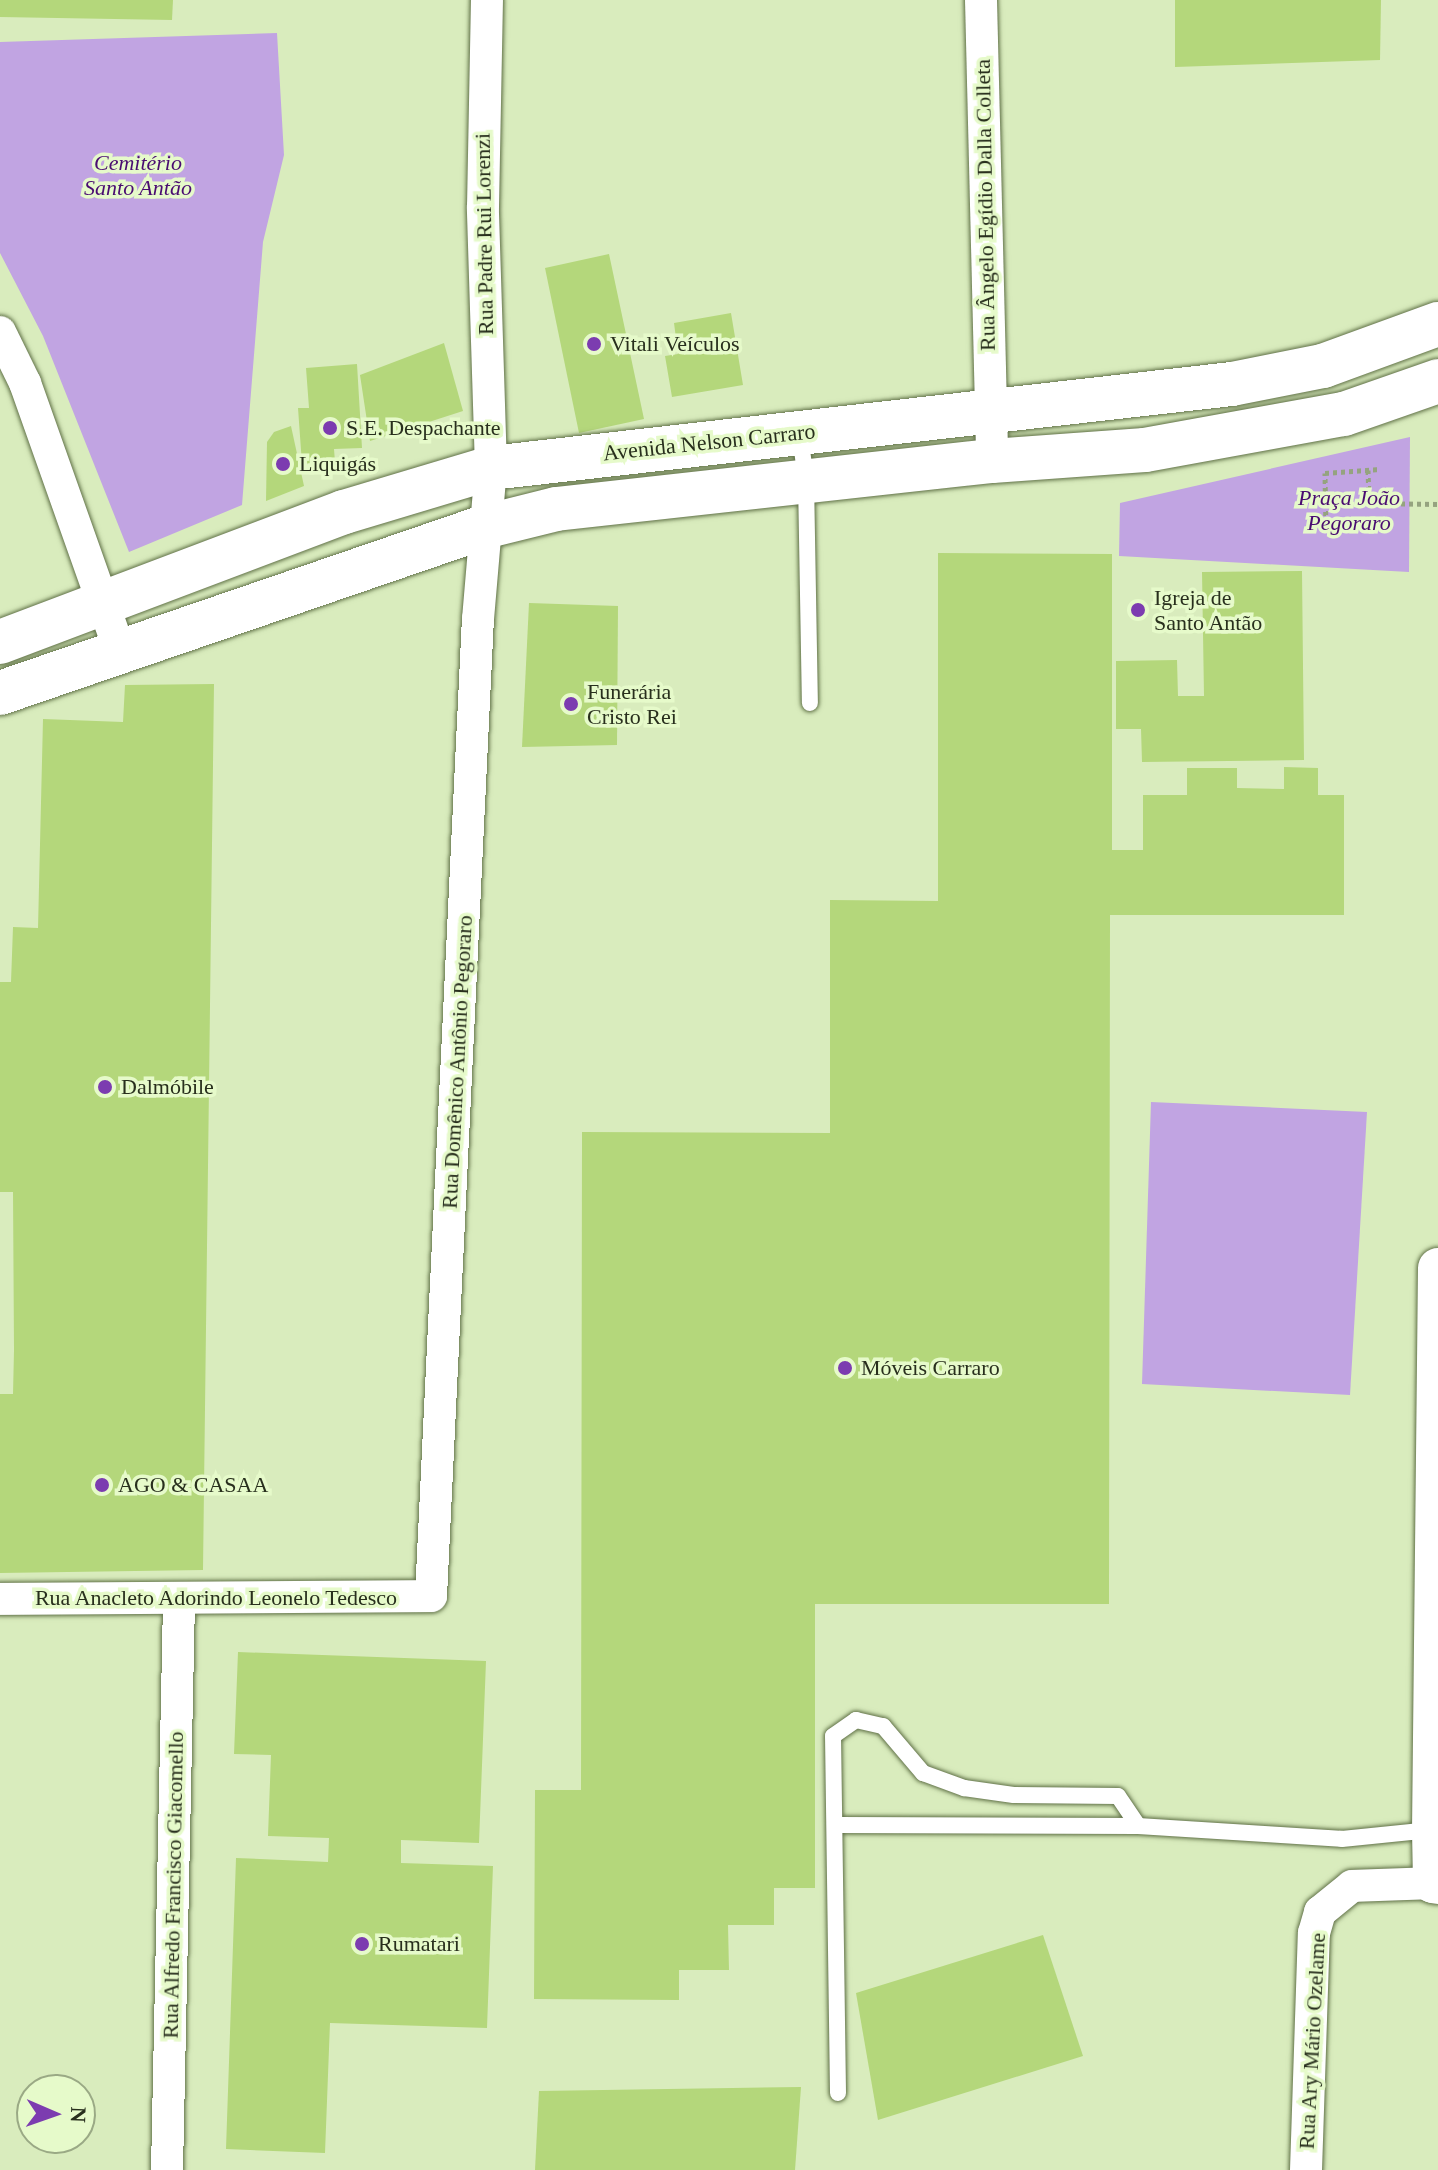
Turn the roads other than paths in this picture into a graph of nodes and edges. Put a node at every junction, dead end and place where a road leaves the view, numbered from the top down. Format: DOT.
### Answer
graph roads {
  1 [pos="487,0"];
  2 [pos="981,0"];
  3 [pos="1438,324"];
  4 [pos="0,332"];
  5 [pos="1438,381"];
  6 [pos="1232,384"];
  7 [pos="988,411"];
  8 [pos="1247,432"];
  9 [pos="799,434"];
  10 [pos="992,461"];
  11 [pos="491,468"];
  12 [pos="806,480"];
  13 [pos="484,527"];
  14 [pos="102,606"];
  15 [pos="0,642"];
  16 [pos="121,654"];
  17 [pos="2,685"];
  18 [pos="810,703"];
  19 [pos="1438,1268"];
  20 [pos="431,1596"];
  21 [pos="0,1599"];
  22 [pos="179,1600"];
  23 [pos="837,1825"];
  24 [pos="1138,1826"];
  25 [pos="1432,1830"];
  26 [pos="1435,1883"];
  27 [pos="838,2093"];
  28 [pos="167,2170"];
  29 [pos="1306,2170"];
  1 -- 11 [label="street, Rua Padre Rui Lorenzi"];
  2 -- 7 [label="street, Rua Ângelo Egídio Dalla Colleta"];
  3 -- 6 [label="main road, Avenida Nelson Carraro"];
  4 -- 14 [label="street"];
  5 -- 8 [label="main road"];
  6 -- 7 [label="main road, Avenida Nelson Carraro"];
  6 -- 8 [label="main road"];
  7 -- 9 [label="main road, Avenida Nelson Carraro"];
  7 -- 10 [label="street, Rua Ângelo Egídio Dalla Colleta"];
  8 -- 10 [label="main road"];
  9 -- 11 [label="main road, Avenida Nelson Carraro"];
  9 -- 12 [label="lane"];
  10 -- 12 [label="main road"];
  11 -- 13 [label="street, Rua Padre Rui Lorenzi"];
  11 -- 14 [label="main road, Avenida Nelson Carraro"];
  12 -- 13 [label="main road"];
  12 -- 18 [label="lane"];
  13 -- 16 [label="main road"];
  13 -- 20 [label="street, Rua Domênico Antônio Pegoraro"];
  14 -- 15 [label="main road, Avenida Nelson Carraro"];
  14 -- 16 [label="street"];
  16 -- 17 [label="main road"];
  19 -- 25 [label="street"];
  20 -- 22 [label="street, Rua Anacleto Adorindo Leonelo Tedesco"];
  21 -- 22 [label="street, Rua Anacleto Adorindo Leonelo Tedesco"];
  22 -- 28 [label="street, Rua Alfredo Francisco Giacomello"];
  23 -- 24 [label="lane"];
  23 -- 24 [label="lane"];
  23 -- 27 [label="lane"];
  24 -- 25 [label="lane"];
  25 -- 26 [label="street"];
  26 -- 29 [label="street, Rua Ary Mário Ozelame"];
}
